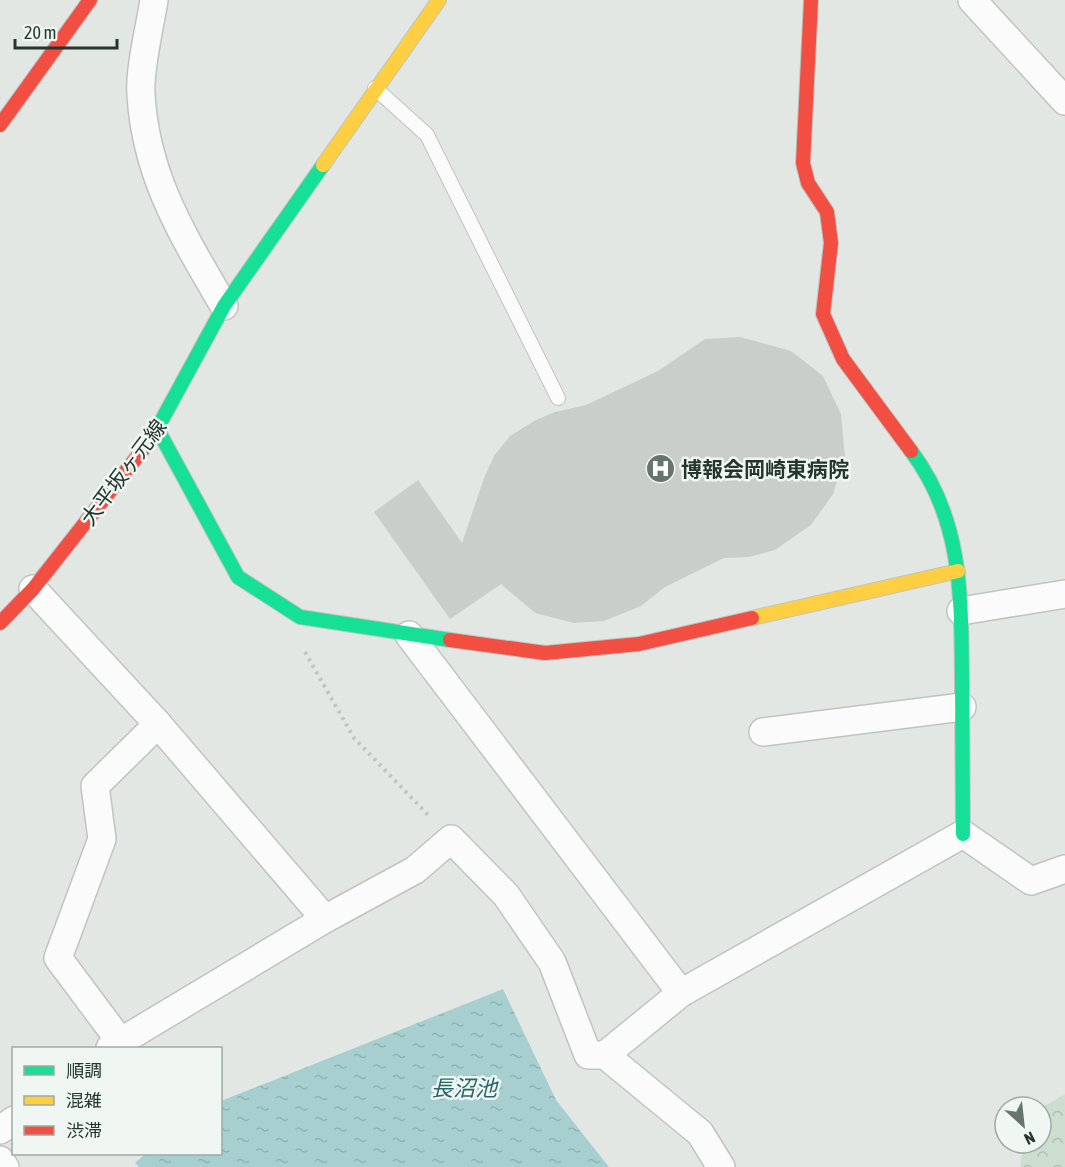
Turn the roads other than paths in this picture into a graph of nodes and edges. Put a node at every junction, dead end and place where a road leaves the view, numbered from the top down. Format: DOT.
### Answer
graph roads {
  1 [pos="90,0"];
  2 [pos="154,0"];
  3 [pos="439,0"];
  4 [pos="811,0"];
  5 [pos="972,0"];
  6 [pos="375,88"];
  7 [pos="1065,101"];
  8 [pos="0,125"];
  9 [pos="224,306"];
  10 [pos="558,398"];
  11 [pos="158,430"];
  12 [pos="958,571"];
  13 [pos="33,589"];
  14 [pos="1065,594"];
  15 [pos="961,611"];
  16 [pos="0,623"];
  17 [pos="409,635"];
  18 [pos="962,707"];
  19 [pos="158,724"];
  20 [pos="763,732"];
  21 [pos="963,834"];
  22 [pos="1065,869"];
  23 [pos="326,919"];
  24 [pos="681,993"];
  25 [pos="115,1045"];
  26 [pos="605,1055"];
  27 [pos="0,1160"];
  28 [pos="5,1167"];
  29 [pos="721,1167"];
  1 -- 8 [label="street"];
  2 -- 9 [label="street"];
  3 -- 6 [label="street, 大平坂ヶ元線"];
  4 -- 12 [label="street"];
  5 -- 7 [label="street"];
  6 -- 9 [label="street, 大平坂ヶ元線"];
  6 -- 10 [label="lane"];
  9 -- 11 [label="street, 大平坂ヶ元線"];
  11 -- 13 [label="street, 大平坂ヶ元線"];
  11 -- 17 [label="street"];
  12 -- 15 [label="street"];
  12 -- 17 [label="street"];
  13 -- 16 [label="street, 大平坂ヶ元線"];
  13 -- 19 [label="street"];
  14 -- 15 [label="street"];
  15 -- 18 [label="street"];
  17 -- 24 [label="street"];
  18 -- 20 [label="street"];
  18 -- 21 [label="street"];
  19 -- 23 [label="street"];
  19 -- 25 [label="street"];
  21 -- 22 [label="street"];
  21 -- 24 [label="street"];
  23 -- 25 [label="street"];
  23 -- 26 [label="street"];
  24 -- 26 [label="street"];
  26 -- 29 [label="street"];
  27 -- 28 [label="street"];
}
